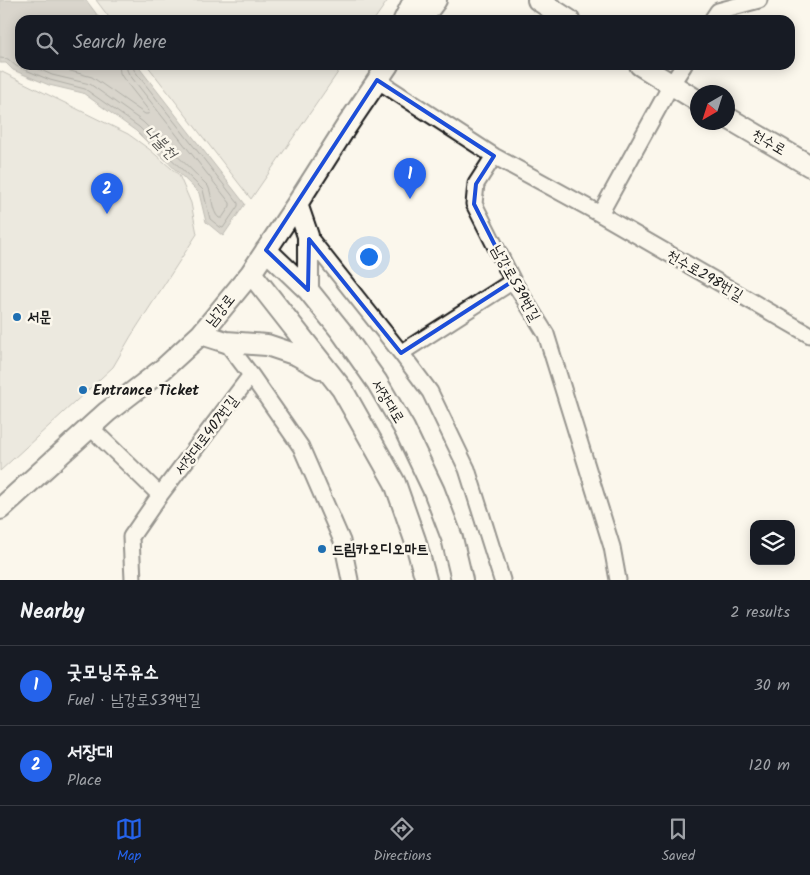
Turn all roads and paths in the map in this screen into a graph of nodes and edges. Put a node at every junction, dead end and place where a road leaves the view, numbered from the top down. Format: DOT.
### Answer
graph roads {
  1 [pos="414,0"];
  2 [pos="436,0"];
  3 [pos="538,0"];
  4 [pos="759,0"];
  5 [pos="716,10"];
  6 [pos="406,15"];
  7 [pos="425,15"];
  8 [pos="561,15"];
  9 [pos="648,70"];
  10 [pos="681,70"];
  11 [pos="383,72"];
  12 [pos="671,85"];
  13 [pos="690,96"];
  14 [pos="735,122"];
  15 [pos="494,156"];
  16 [pos="810,166"];
  17 [pos="297,204"];
  18 [pos="600,214"];
  19 [pos="308,236"];
  20 [pos="266,250"];
  21 [pos="251,272"];
  22 [pos="513,281"];
  23 [pos="308,290"];
  24 [pos="201,334"];
  25 [pos="810,335"];
  26 [pos="226,342"];
  27 [pos="401,353"];
  28 [pos="330,374"];
  29 [pos="251,375"];
  30 [pos="90,427"];
  31 [pos="160,495"];
  32 [pos="0,509"];
  33 [pos="133,580"];
  34 [pos="350,580"];
  35 [pos="426,580"];
  36 [pos="462,580"];
  37 [pos="502,580"];
  38 [pos="618,580"];
  1 -- 6 [label="street"];
  2 -- 7 [label="street"];
  3 -- 8 [label="street"];
  4 -- 5 [label="street"];
  9 -- 12 [label="street"];
  10 -- 12 [label="street"];
  11 -- 15 [label="street"];
  11 -- 17 [label="street, 남강로"];
  12 -- 13 [label="street"];
  12 -- 18 [label="street"];
  14 -- 16 [label="street, 천수로"];
  15 -- 18 [label="street, 천수로298번길"];
  15 -- 22 [label="street, 남강로539번길"];
  17 -- 19 [label="street"];
  17 -- 20 [label="street, 남강로"];
  18 -- 25 [label="street, 천수로298번길"];
  19 -- 23 [label="street"];
  19 -- 27 [label="street"];
  20 -- 21 [label="street, 남강로"];
  20 -- 23 [label="street, 서장대로"];
  21 -- 24 [label="street, 남강로"];
  21 -- 28 [label="street"];
  22 -- 27 [label="street"];
  22 -- 38 [label="street, 남강로539번길"];
  23 -- 36 [label="street, 서장대로"];
  24 -- 26 [label="street"];
  24 -- 30 [label="street, 남강로"];
  26 -- 28 [label="street"];
  26 -- 29 [label="street"];
  27 -- 37 [label="street"];
  28 -- 35 [label="street"];
  29 -- 31 [label="street, 서장대로407번길"];
  29 -- 34 [label="street"];
  30 -- 31 [label="street"];
  30 -- 32 [label="street, 남강로"];
  31 -- 33 [label="street, 서장대로407번길"];
}
